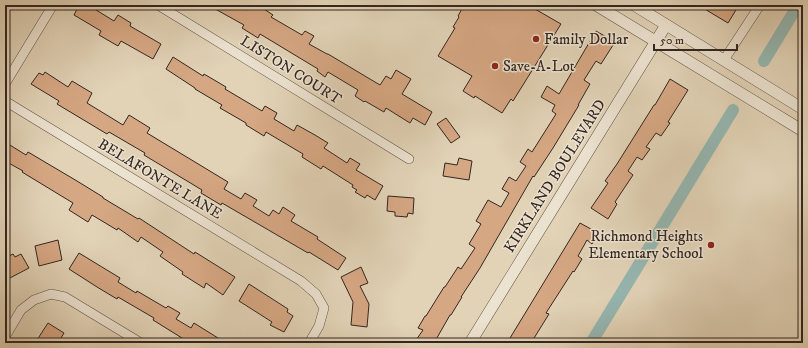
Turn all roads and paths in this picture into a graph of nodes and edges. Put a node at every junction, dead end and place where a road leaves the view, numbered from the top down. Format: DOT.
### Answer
graph roads {
  1 [pos="53,5"];
  2 [pos="158,5"];
  3 [pos="596,5"];
  4 [pos="634,5"];
  5 [pos="760,5"];
  6 [pos="666,24"];
  7 [pos="656,41"];
  8 [pos="724,60"];
  9 [pos="5,84"];
  10 [pos="5,101"];
  11 [pos="803,109"];
  12 [pos="803,131"];
  13 [pos="409,158"];
  14 [pos="5,337"];
  15 [pos="141,343"];
  16 [pos="309,343"];
  17 [pos="470,343"];
  1 -- 9 [label="street"];
  2 -- 13 [label="street, LISTON COURT"];
  3 -- 7 [label="street"];
  4 -- 6 [label="street"];
  5 -- 8 [label="street"];
  6 -- 7 [label="street, KIRKLAND BOULEVARD"];
  6 -- 8 [label="street"];
  7 -- 12 [label="street"];
  7 -- 17 [label="street, KIRKLAND BOULEVARD"];
  8 -- 11 [label="street"];
  10 -- 16 [label="street, BELAFONTE LANE"];
  14 -- 15 [label="street"];
}
